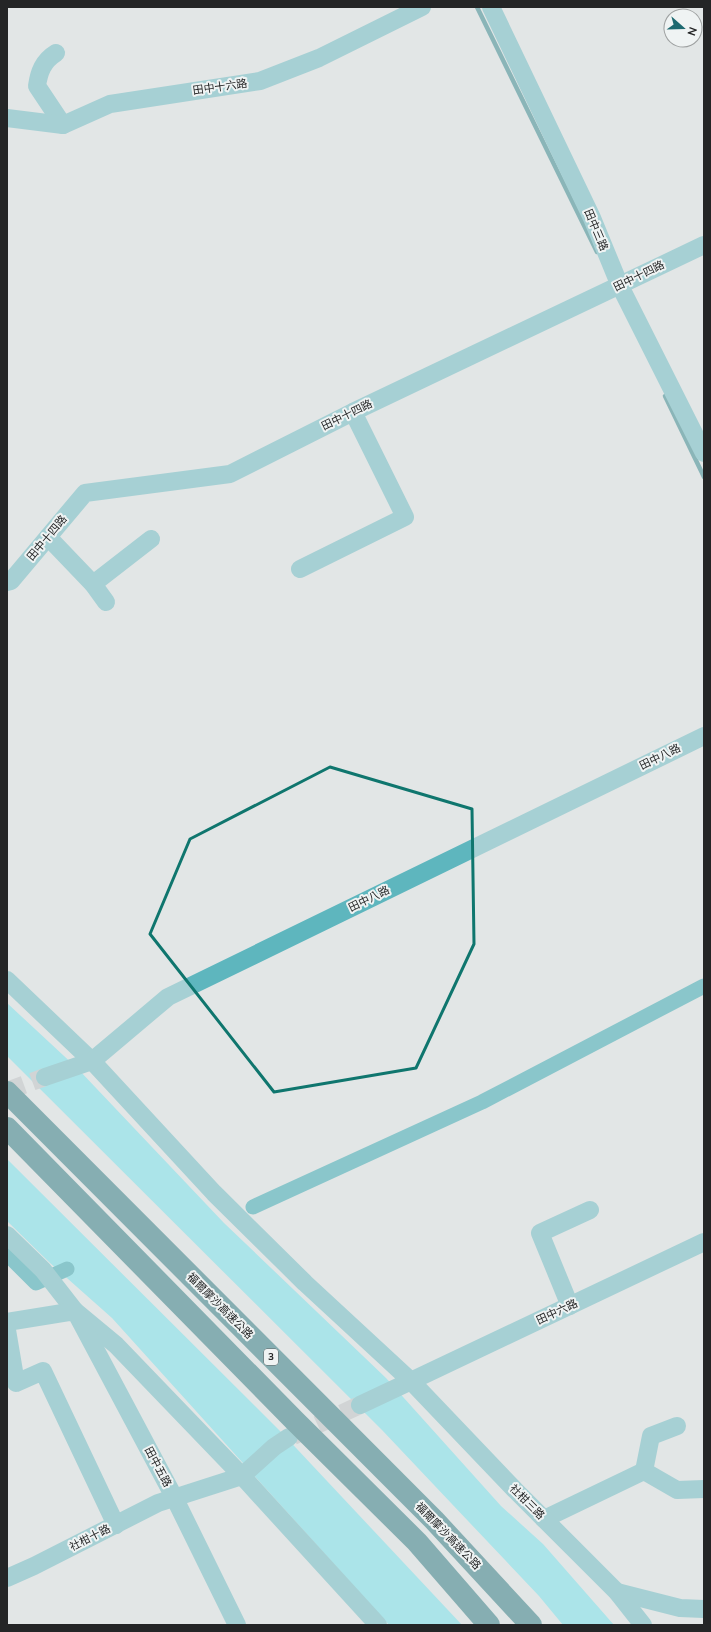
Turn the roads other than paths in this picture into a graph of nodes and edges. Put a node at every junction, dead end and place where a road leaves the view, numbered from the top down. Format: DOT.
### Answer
graph roads {
  1 [pos="422,7"];
  2 [pos="491,7"];
  3 [pos="56,52"];
  4 [pos="7,118"];
  5 [pos="63,125"];
  6 [pos="704,245"];
  7 [pos="620,286"];
  8 [pos="353,412"];
  9 [pos="704,453"];
  10 [pos="48,537"];
  11 [pos="151,539"];
  12 [pos="300,569"];
  13 [pos="7,582"];
  14 [pos="93,584"];
  15 [pos="106,602"];
  16 [pos="704,736"];
  17 [pos="7,980"];
  18 [pos="92,1061"];
  19 [pos="45,1077"];
  20 [pos="7,1092"];
  21 [pos="7,1128"];
  22 [pos="590,1210"];
  23 [pos="7,1235"];
  24 [pos="704,1242"];
  25 [pos="570,1306"];
  26 [pos="75,1310"];
  27 [pos="7,1322"];
  28 [pos="7,1330"];
  29 [pos="411,1381"];
  30 [pos="12,1385"];
  31 [pos="360,1406"];
  32 [pos="677,1426"];
  33 [pos="289,1437"];
  34 [pos="644,1472"];
  35 [pos="242,1476"];
  36 [pos="704,1489"];
  37 [pos="174,1497"];
  38 [pos="544,1519"];
  39 [pos="116,1525"];
  40 [pos="7,1578"];
  41 [pos="616,1592"];
  42 [pos="704,1609"];
  43 [pos="237,1625"];
  44 [pos="378,1625"];
  45 [pos="489,1625"];
  46 [pos="531,1625"];
  47 [pos="643,1625"];
  1 -- 5 [label="street, 田中十六路"];
  2 -- 7 [label="street, 田中三路"];
  3 -- 5 [label="street"];
  4 -- 5 [label="street"];
  6 -- 7 [label="street, 田中十四路"];
  7 -- 8 [label="street, 田中十四路"];
  7 -- 9 [label="street, 田中三路"];
  8 -- 10 [label="street, 田中十四路"];
  8 -- 12 [label="street"];
  10 -- 13 [label="street, 田中十四路"];
  10 -- 14 [label="street"];
  11 -- 14 [label="street"];
  14 -- 15 [label="street"];
  16 -- 18 [label="street, 田中八路"];
  17 -- 18 [label="street, 社柑三路"];
  18 -- 19 [label="street, 田中八路"];
  18 -- 29 [label="street, 社柑三路"];
  20 -- 46 [label="highway, 福爾摩沙高速公路 / 3"];
  21 -- 45 [label="highway"];
  22 -- 25 [label="street"];
  23 -- 26 [label="street"];
  24 -- 25 [label="street, 田中六路"];
  25 -- 29 [label="street, 田中六路"];
  26 -- 27 [label="street"];
  26 -- 35 [label="street"];
  26 -- 37 [label="street, 田中五路"];
  28 -- 30 [label="street"];
  29 -- 31 [label="street, 田中六路"];
  29 -- 38 [label="street, 社柑三路"];
  30 -- 39 [label="street"];
  32 -- 34 [label="street"];
  33 -- 35 [label="street"];
  34 -- 36 [label="street"];
  34 -- 38 [label="street"];
  35 -- 37 [label="street, 社柑十路"];
  35 -- 44 [label="street"];
  37 -- 39 [label="street, 社柑十路"];
  37 -- 43 [label="street, 田中五路"];
  38 -- 41 [label="street, 社柑三路"];
  39 -- 40 [label="street, 社柑十路"];
  41 -- 42 [label="street"];
  41 -- 47 [label="street, 社柑三路"];
}
